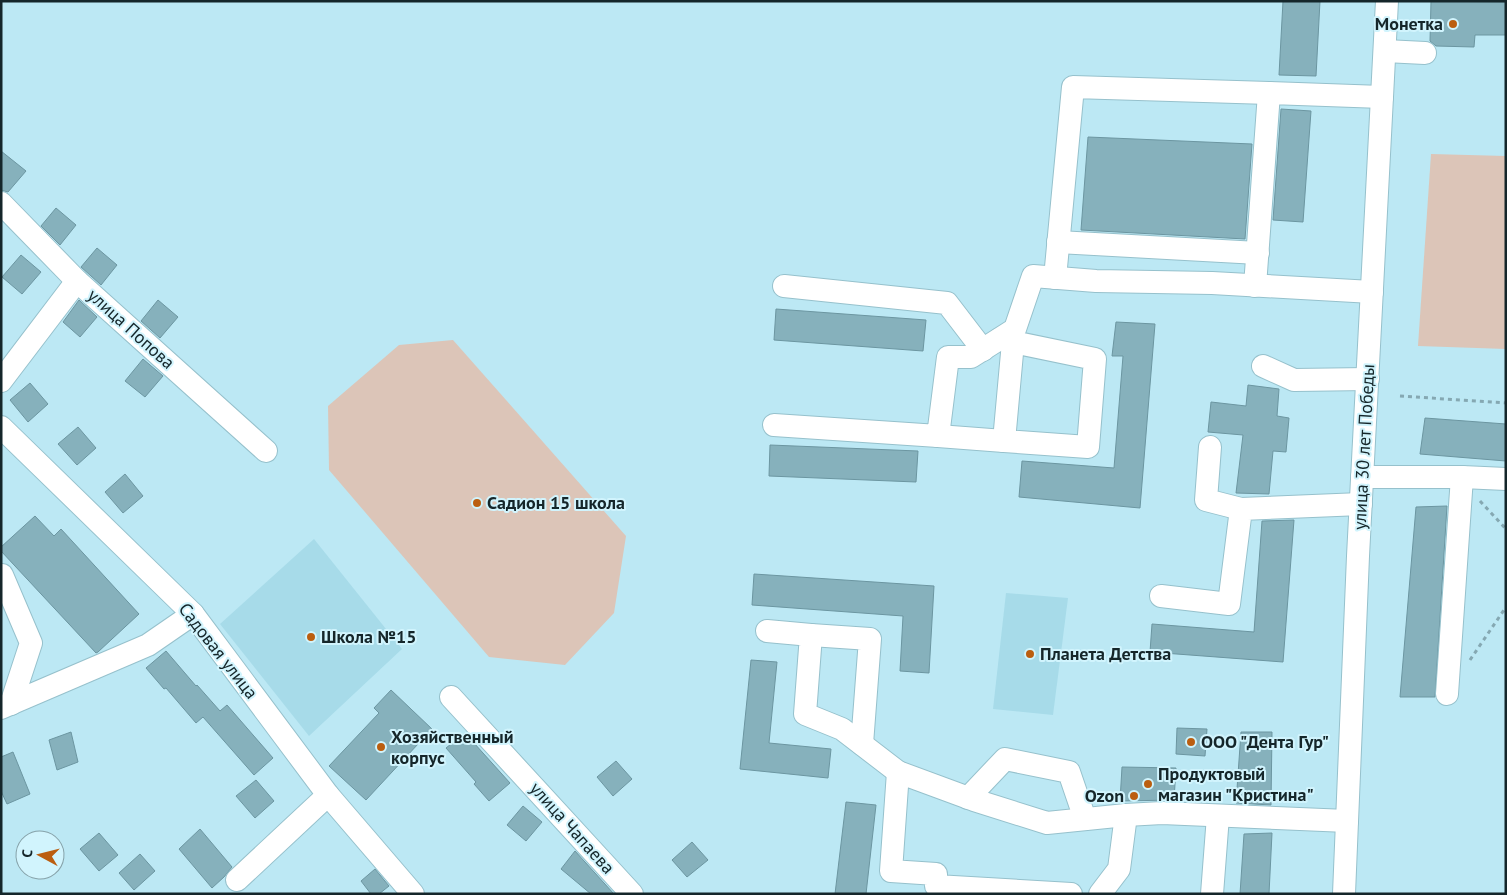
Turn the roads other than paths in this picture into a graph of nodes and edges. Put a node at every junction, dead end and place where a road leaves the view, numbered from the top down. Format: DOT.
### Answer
graph roads {
  1 [pos="1387,1"];
  2 [pos="1385,51"];
  3 [pos="1426,52"];
  4 [pos="1270,93"];
  5 [pos="1382,97"];
  6 [pos="1,202"];
  7 [pos="1058,242"];
  8 [pos="1258,254"];
  9 [pos="1055,278"];
  10 [pos="77,281"];
  11 [pos="784,286"];
  12 [pos="1255,286"];
  13 [pos="1372,292"];
  14 [pos="998,344"];
  15 [pos="1263,366"];
  16 [pos="1368,379"];
  17 [pos="1,381"];
  18 [pos="774,425"];
  19 [pos="1,427"];
  20 [pos="938,436"];
  21 [pos="1004,441"];
  22 [pos="1210,447"];
  23 [pos="266,451"];
  24 [pos="1362,477"];
  25 [pos="1462,479"];
  26 [pos="1506,479"];
  27 [pos="1361,504"];
  28 [pos="1241,509"];
  29 [pos="2,575"];
  30 [pos="1161,596"];
  31 [pos="194,614"];
  32 [pos="767,631"];
  33 [pos="811,635"];
  34 [pos="1447,694"];
  35 [pos="451,697"];
  36 [pos="6,706"];
  37 [pos="862,744"];
  38 [pos="898,772"];
  39 [pos="328,795"];
  40 [pos="968,798"];
  41 [pos="1126,815"];
  42 [pos="1218,816"];
  43 [pos="1085,819"];
  44 [pos="1347,821"];
  45 [pos="237,880"];
  46 [pos="413,894"];
  47 [pos="632,894"];
  48 [pos="1071,894"];
  49 [pos="1100,894"];
  50 [pos="1212,894"];
  51 [pos="1344,894"];
  1 -- 2 [label="street, улица 30 лет Победы"];
  2 -- 3 [label="street"];
  2 -- 5 [label="street, улица 30 лет Победы"];
  4 -- 5 [label="street"];
  4 -- 7 [label="street"];
  4 -- 8 [label="street"];
  5 -- 13 [label="street, улица 30 лет Победы"];
  6 -- 10 [label="street, улица Попова"];
  7 -- 8 [label="street"];
  7 -- 9 [label="street"];
  8 -- 12 [label="street"];
  9 -- 12 [label="street"];
  9 -- 14 [label="street"];
  10 -- 17 [label="street"];
  10 -- 23 [label="street, улица Попова"];
  11 -- 14 [label="street"];
  12 -- 13 [label="street"];
  13 -- 16 [label="street, улица 30 лет Победы"];
  14 -- 20 [label="street"];
  14 -- 21 [label="street"];
  14 -- 21 [label="street"];
  15 -- 16 [label="street"];
  16 -- 24 [label="street, улица 30 лет Победы"];
  18 -- 20 [label="street"];
  19 -- 31 [label="street, Садовая улица"];
  20 -- 21 [label="street"];
  22 -- 28 [label="street"];
  24 -- 25 [label="street"];
  24 -- 27 [label="street, улица 30 лет Победы"];
  25 -- 26 [label="street"];
  25 -- 34 [label="street"];
  27 -- 28 [label="street"];
  27 -- 44 [label="street, улица 30 лет Победы"];
  28 -- 30 [label="street"];
  29 -- 36 [label="street"];
  31 -- 36 [label="street"];
  31 -- 39 [label="street, Садовая улица"];
  32 -- 33 [label="street"];
  33 -- 37 [label="street"];
  33 -- 37 [label="street"];
  35 -- 47 [label="street, улица Чапаева"];
  37 -- 38 [label="street"];
  38 -- 40 [label="street"];
  38 -- 48 [label="street"];
  39 -- 45 [label="street"];
  39 -- 46 [label="street, Садовая улица"];
  40 -- 43 [label="street"];
  40 -- 43 [label="street"];
  41 -- 42 [label="street"];
  41 -- 43 [label="street"];
  41 -- 49 [label="street"];
  42 -- 44 [label="street"];
  42 -- 50 [label="street"];
  44 -- 51 [label="street, улица 30 лет Победы"];
}
